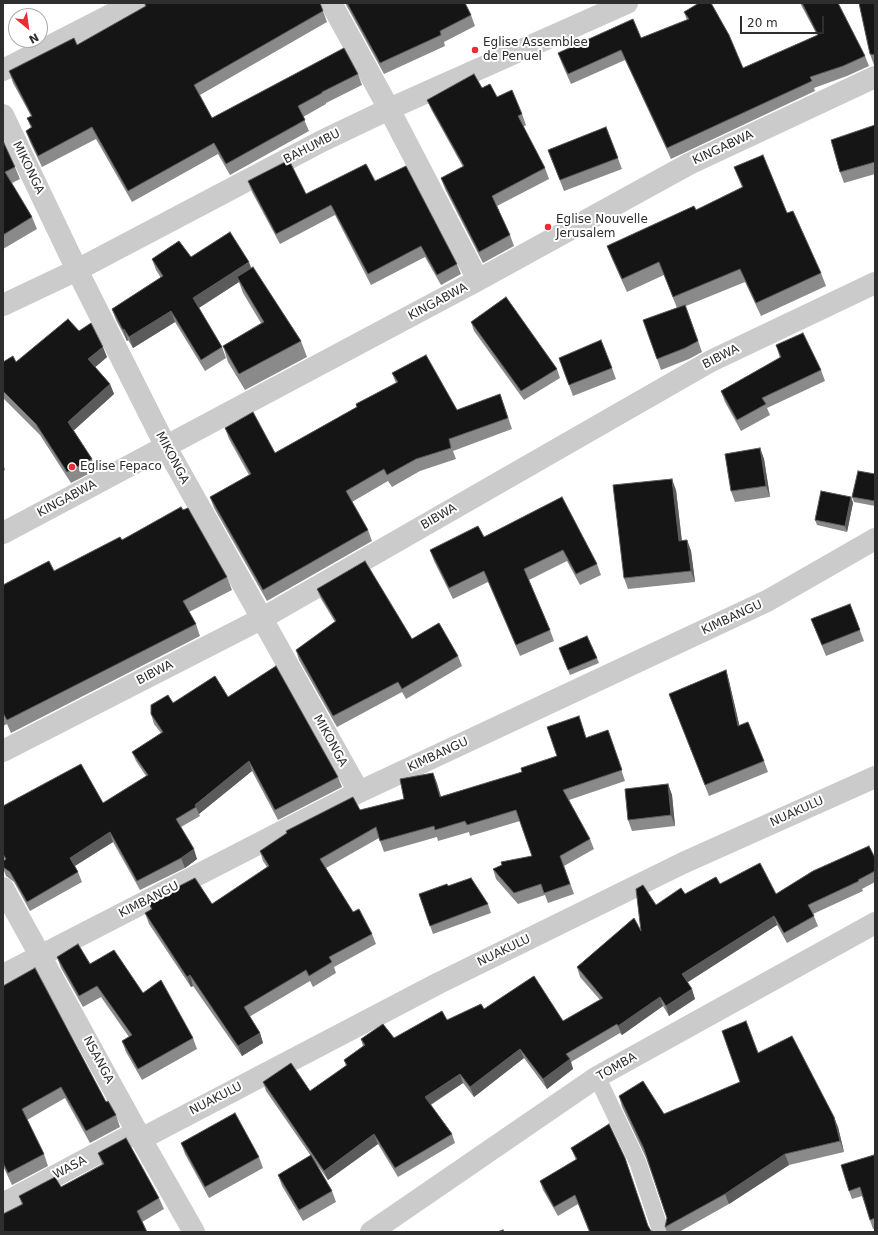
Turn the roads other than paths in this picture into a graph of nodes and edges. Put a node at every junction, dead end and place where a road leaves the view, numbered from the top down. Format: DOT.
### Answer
graph roads {
  1 [pos="134,3"];
  2 [pos="331,3"];
  3 [pos="627,3"];
  4 [pos="3,70"];
  5 [pos="875,77"];
  6 [pos="390,109"];
  7 [pos="3,115"];
  8 [pos="77,270"];
  9 [pos="478,280"];
  10 [pos="875,283"];
  11 [pos="3,305"];
  12 [pos="166,447"];
  13 [pos="3,533"];
  14 [pos="875,538"];
  15 [pos="261,619"];
  16 [pos="3,751"];
  17 [pos="875,777"];
  18 [pos="359,792"];
  19 [pos="3,888"];
  20 [pos="875,923"];
  21 [pos="41,955"];
  22 [pos="3,975"];
  23 [pos="597,1077"];
  24 [pos="139,1135"];
  25 [pos="3,1204"];
  26 [pos="194,1232"];
  27 [pos="371,1232"];
  28 [pos="661,1232"];
  1 -- 4 [label="street"];
  2 -- 6 [label="street"];
  3 -- 6 [label="street, BAHUMBU"];
  5 -- 9 [label="street, KINGABWA"];
  6 -- 8 [label="street, BAHUMBU"];
  6 -- 9 [label="street"];
  7 -- 8 [label="street, MIKONGA"];
  8 -- 11 [label="street, BAHUMBU"];
  8 -- 12 [label="street, MIKONGA"];
  9 -- 12 [label="street, KINGABWA"];
  10 -- 15 [label="street, BIBWA"];
  12 -- 13 [label="street, KINGABWA"];
  12 -- 15 [label="street, MIKONGA"];
  14 -- 18 [label="street, KIMBANGU"];
  15 -- 16 [label="street, BIBWA"];
  15 -- 18 [label="street, MIKONGA"];
  17 -- 24 [label="street, NUAKULU"];
  18 -- 21 [label="street, KIMBANGU"];
  19 -- 21 [label="street, NSANGA"];
  20 -- 23 [label="street, TOMBA"];
  21 -- 22 [label="street, KIMBANGU"];
  21 -- 24 [label="street, NSANGA"];
  23 -- 27 [label="street, TOMBA"];
  23 -- 28 [label="lane"];
  24 -- 25 [label="street, WASA"];
  24 -- 26 [label="street, NSANGA"];
}
